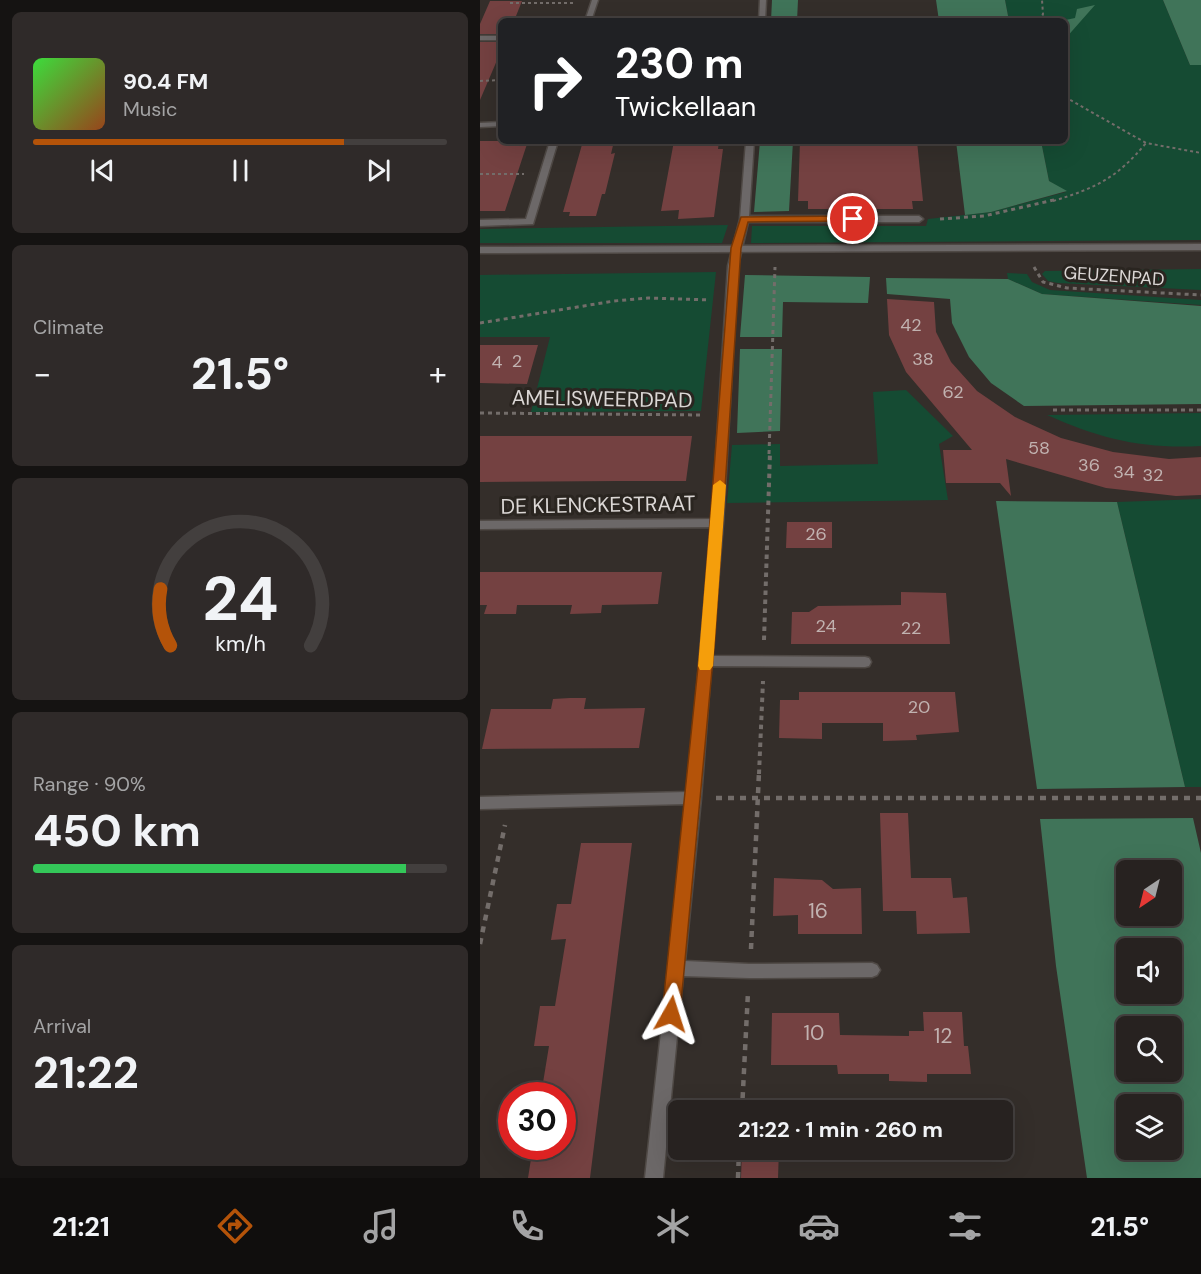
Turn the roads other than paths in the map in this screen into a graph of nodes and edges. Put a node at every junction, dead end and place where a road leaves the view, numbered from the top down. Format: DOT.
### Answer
graph roads {
  1 [pos="764,0"];
  2 [pos="594,1"];
  3 [pos="589,18"];
  4 [pos="762,18"];
  5 [pos="480,38"];
  6 [pos="498,38"];
  7 [pos="480,124"];
  8 [pos="498,124"];
  9 [pos="553,144"];
  10 [pos="750,144"];
  11 [pos="744,219"];
  12 [pos="919,219"];
  13 [pos="480,223"];
  14 [pos="1201,247"];
  15 [pos="736,248"];
  16 [pos="480,250"];
  17 [pos="717,523"];
  18 [pos="480,525"];
  19 [pos="706,661"];
  20 [pos="865,662"];
  21 [pos="694,798"];
  22 [pos="480,802"];
  23 [pos="676,968"];
  24 [pos="872,970"];
  25 [pos="654,1178"];
  1 -- 4 [label="street"];
  2 -- 3 [label="street"];
  5 -- 6 [label="street"];
  7 -- 8 [label="street"];
  9 -- 13 [label="street"];
  10 -- 11 [label="street"];
  11 -- 12 [label="street"];
  11 -- 15 [label="street"];
  14 -- 15 [label="street"];
  15 -- 16 [label="street"];
  15 -- 17 [label="street"];
  17 -- 18 [label="street, DE KLENCKESTRAAT"];
  17 -- 19 [label="street"];
  19 -- 20 [label="street"];
  19 -- 21 [label="street"];
  21 -- 22 [label="street"];
  21 -- 23 [label="street"];
  23 -- 24 [label="street"];
  23 -- 25 [label="street"];
}
